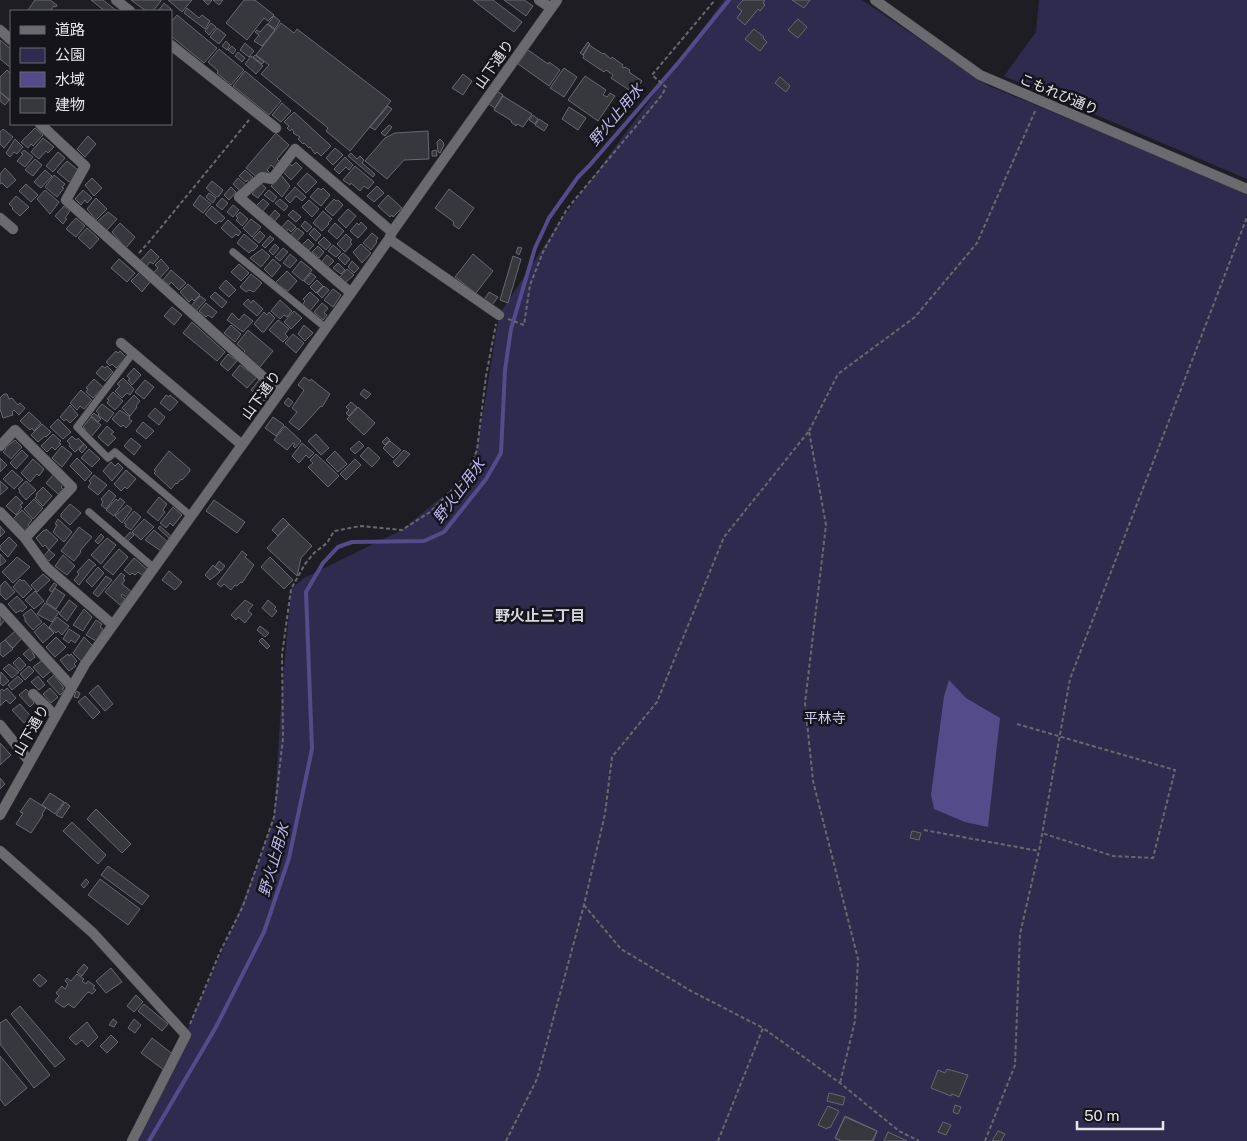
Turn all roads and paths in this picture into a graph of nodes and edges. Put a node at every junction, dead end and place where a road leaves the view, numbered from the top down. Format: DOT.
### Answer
graph roads {
  1 [pos="116,0"];
  2 [pos="539,0"];
  3 [pos="715,0"];
  4 [pos="875,0"];
  5 [pos="554,4"];
  6 [pos="129,10"];
  7 [pos="0,30"];
  8 [pos="10,39"];
  9 [pos="172,46"];
  10 [pos="1040,101"];
  11 [pos="255,112"];
  12 [pos="41,125"];
  13 [pos="276,128"];
  14 [pos="1247,189"];
  15 [pos="1247,217"];
  16 [pos="0,218"];
  17 [pos="13,229"];
  18 [pos="390,236"];
  19 [pos="233,252"];
  20 [pos="132,259"];
  21 [pos="351,293"];
  22 [pos="499,315"];
  23 [pos="326,328"];
  24 [pos="121,343"];
  25 [pos="133,353"];
  26 [pos="280,392"];
  27 [pos="809,431"];
  28 [pos="242,445"];
  29 [pos="0,446"];
  30 [pos="0,512"];
  31 [pos="89,512"];
  32 [pos="191,516"];
  33 [pos="25,538"];
  34 [pos="154,568"];
  35 [pos="0,608"];
  36 [pos="113,625"];
  37 [pos="72,687"];
  38 [pos="34,694"];
  39 [pos="56,715"];
  40 [pos="1018,724"];
  41 [pos="0,725"];
  42 [pos="1059,737"];
  43 [pos="30,761"];
  44 [pos="0,815"];
  45 [pos="924,830"];
  46 [pos="1042,833"];
  47 [pos="0,851"];
  48 [pos="1039,851"];
  49 [pos="584,905"];
  50 [pos="763,1028"];
  51 [pos="186,1036"];
  52 [pos="840,1083"];
  53 [pos="132,1141"];
  54 [pos="506,1141"];
  55 [pos="718,1141"];
  56 [pos="919,1141"];
  57 [pos="984,1141"];
  1 -- 6 [label="street"];
  2 -- 5 [label="street"];
  3 -- 22 [label="path"];
  4 -- 10 [label="street, こもれび通り"];
  5 -- 18 [label="street, 山下通り"];
  7 -- 8 [label="street"];
  9 -- 11 [label="street"];
  10 -- 14 [label="street, こもれび通り"];
  10 -- 27 [label="path"];
  11 -- 13 [label="street"];
  11 -- 20 [label="path"];
  12 -- 20 [label="street"];
  15 -- 42 [label="path"];
  16 -- 17 [label="street"];
  18 -- 21 [label="street, 山下通り"];
  18 -- 21 [label="street"];
  18 -- 22 [label="street"];
  19 -- 23 [label="lane"];
  20 -- 26 [label="street"];
  21 -- 23 [label="street, 山下通り"];
  22 -- 51 [label="path"];
  23 -- 26 [label="street, 山下通り"];
  24 -- 25 [label="street"];
  25 -- 28 [label="street"];
  25 -- 32 [label="lane"];
  26 -- 28 [label="street, 山下通り"];
  27 -- 49 [label="path"];
  27 -- 52 [label="path"];
  28 -- 32 [label="street, 山下通り"];
  29 -- 33 [label="street"];
  30 -- 33 [label="street"];
  31 -- 34 [label="lane"];
  32 -- 34 [label="street, 山下通り"];
  33 -- 36 [label="street"];
  34 -- 36 [label="street, 山下通り"];
  35 -- 37 [label="street"];
  36 -- 37 [label="street, 山下通り"];
  37 -- 39 [label="street, 山下通り"];
  38 -- 39 [label="street"];
  39 -- 43 [label="street, 山下通り"];
  40 -- 42 [label="path"];
  41 -- 43 [label="street"];
  42 -- 46 [label="path"];
  42 -- 46 [label="path"];
  43 -- 44 [label="street, 山下通り"];
  45 -- 48 [label="path"];
  46 -- 48 [label="path"];
  47 -- 51 [label="street"];
  48 -- 57 [label="path"];
  49 -- 50 [label="path"];
  49 -- 54 [label="path"];
  50 -- 52 [label="path"];
  50 -- 55 [label="path"];
  51 -- 53 [label="street"];
  52 -- 56 [label="path"];
}
